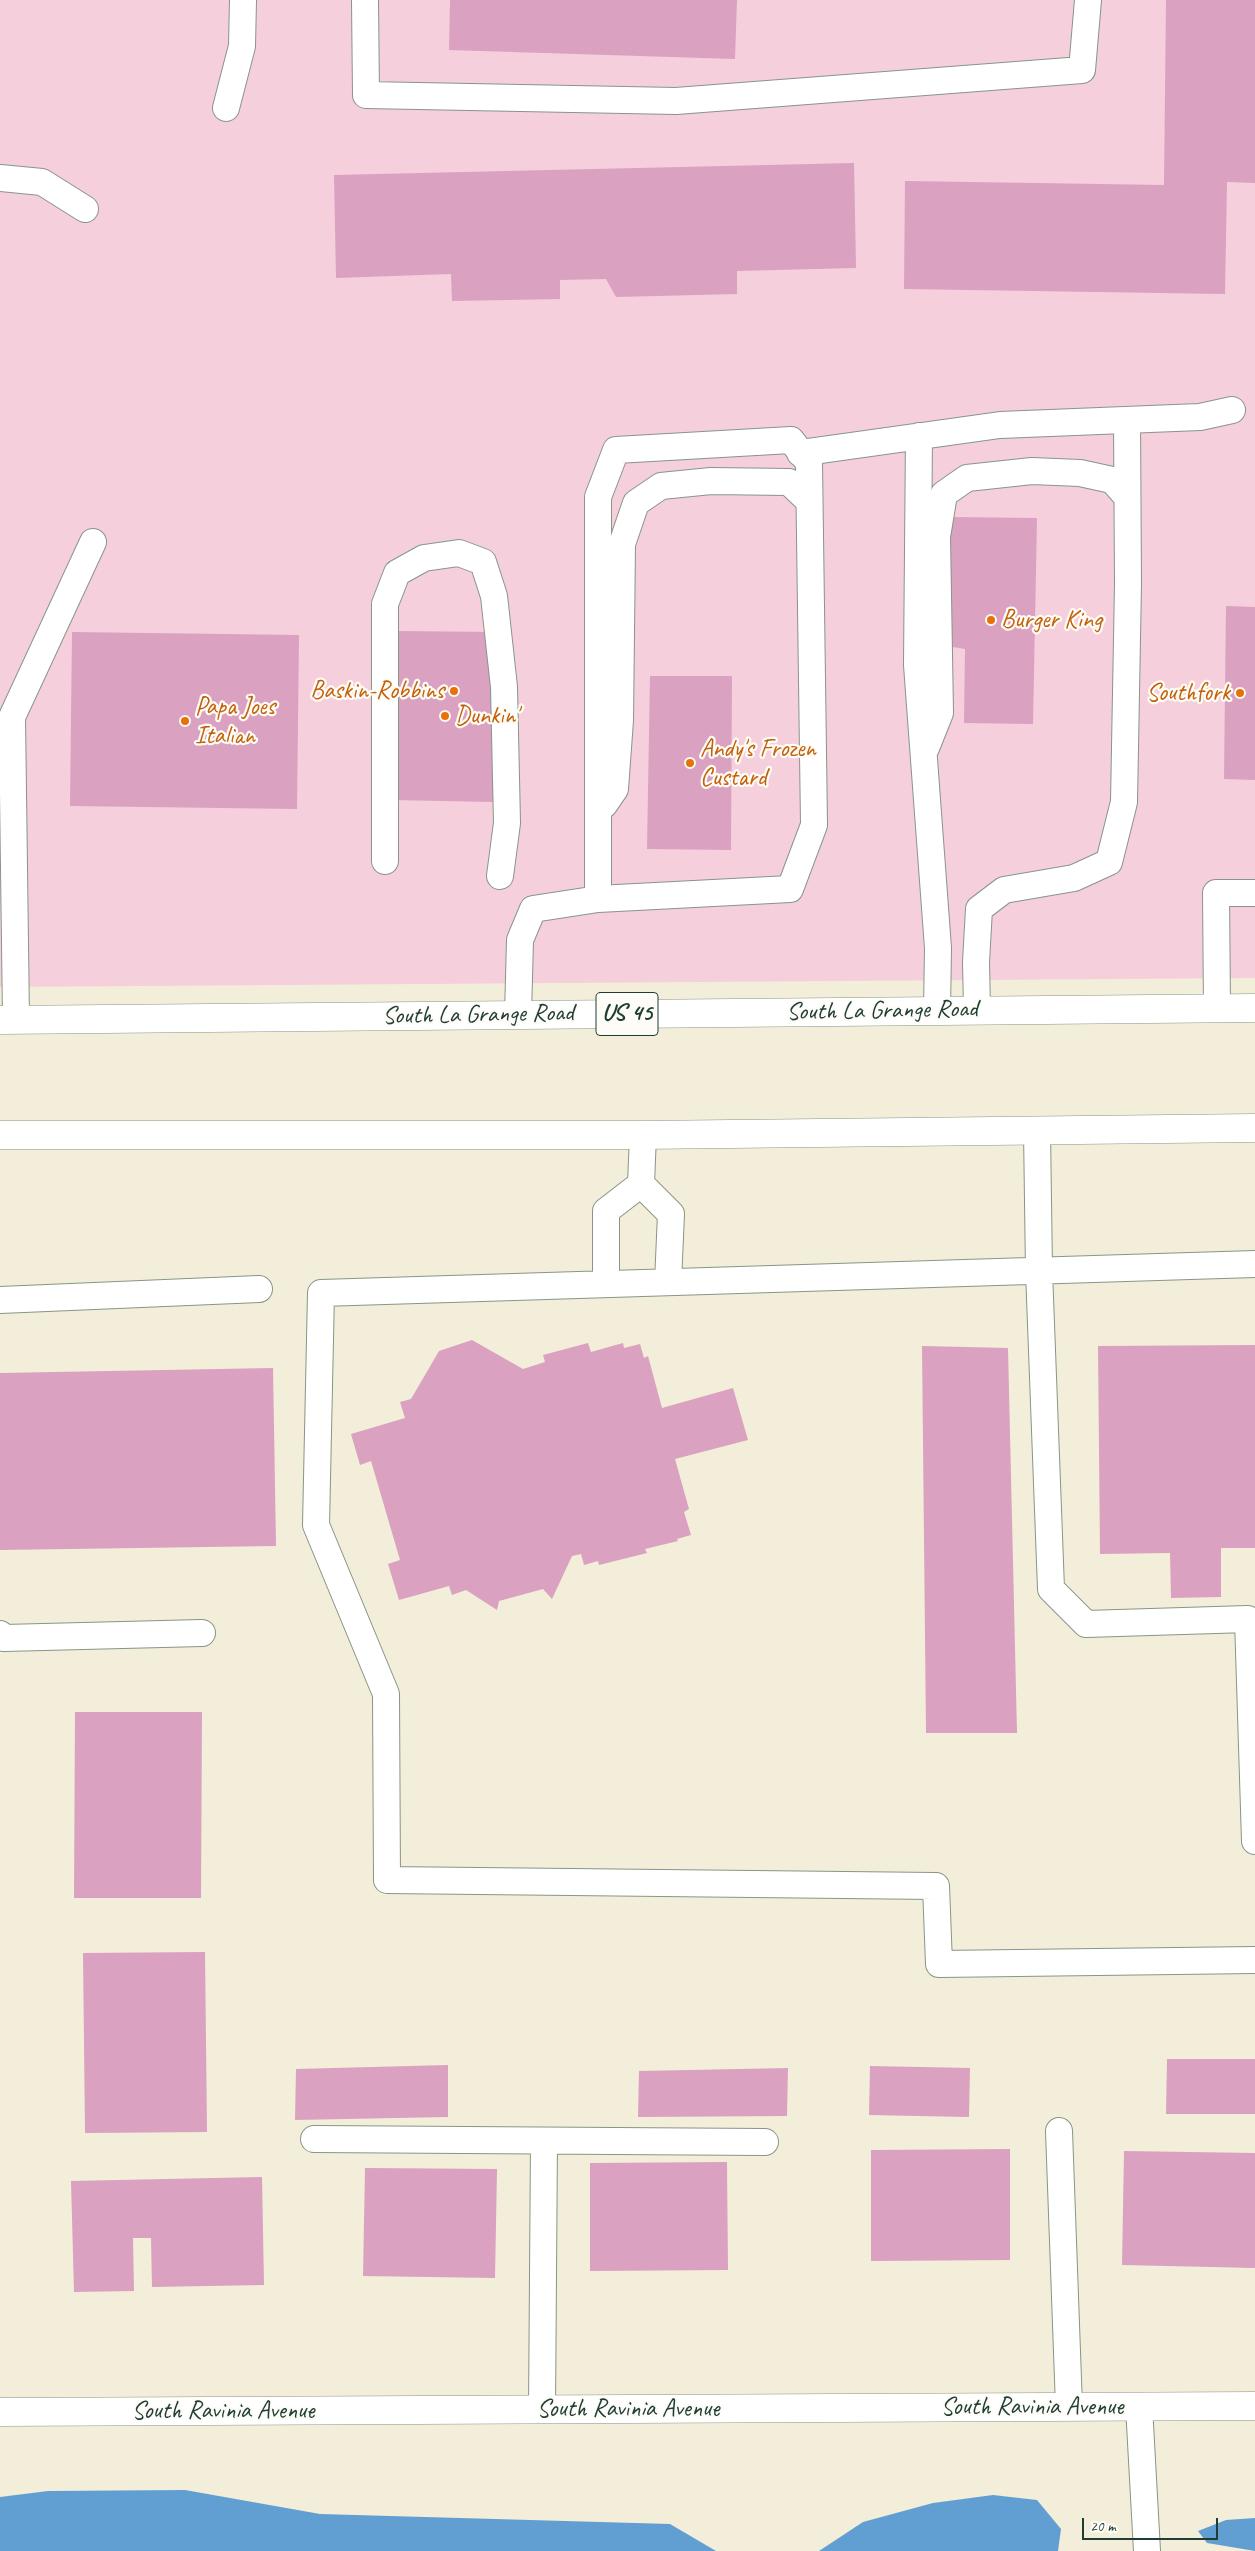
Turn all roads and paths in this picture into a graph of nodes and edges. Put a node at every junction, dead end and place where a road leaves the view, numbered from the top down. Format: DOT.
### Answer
graph roads {
  1 [pos="243,0"];
  2 [pos="364,0"];
  3 [pos="1088,0"];
  4 [pos="226,108"];
  5 [pos="0,178"];
  6 [pos="85,208"];
  7 [pos="1232,410"];
  8 [pos="1127,421"];
  9 [pos="919,436"];
  10 [pos="800,452"];
  11 [pos="1127,497"];
  12 [pos="809,501"];
  13 [pos="93,542"];
  14 [pos="924,753"];
  15 [pos="598,814"];
  16 [pos="385,861"];
  17 [pos="500,876"];
  18 [pos="1255,893"];
  19 [pos="598,898"];
  20 [pos="1216,1008"];
  21 [pos="1255,1008"];
  22 [pos="978,1010"];
  23 [pos="937,1011"];
  24 [pos="518,1015"];
  25 [pos="8,1020"];
  26 [pos="1255,1128"];
  27 [pos="1037,1130"];
  28 [pos="0,1135"];
  29 [pos="643,1135"];
  30 [pos="641,1184"];
  31 [pos="1255,1264"];
  32 [pos="1039,1271"];
  33 [pos="668,1282"];
  34 [pos="606,1284"];
  35 [pos="259,1289"];
  36 [pos="0,1300"];
  37 [pos="202,1633"];
  38 [pos="0,1634"];
  39 [pos="1255,1841"];
  40 [pos="1255,1960"];
  41 [pos="1059,2131"];
  42 [pos="314,2139"];
  43 [pos="544,2140"];
  44 [pos="765,2142"];
  45 [pos="1139,2406"];
  46 [pos="1255,2406"];
  47 [pos="1069,2407"];
  48 [pos="542,2410"];
  49 [pos="0,2412"];
  50 [pos="1147,2551"];
  1 -- 4 [label="lane"];
  2 -- 3 [label="lane"];
  5 -- 6 [label="lane"];
  7 -- 8 [label="lane"];
  8 -- 9 [label="lane"];
  8 -- 11 [label="lane"];
  9 -- 10 [label="lane"];
  9 -- 14 [label="lane"];
  10 -- 12 [label="lane"];
  10 -- 15 [label="lane"];
  11 -- 14 [label="lane"];
  11 -- 22 [label="lane"];
  12 -- 15 [label="lane"];
  12 -- 19 [label="lane"];
  13 -- 25 [label="lane"];
  14 -- 23 [label="lane"];
  15 -- 19 [label="lane"];
  16 -- 17 [label="lane"];
  18 -- 20 [label="lane"];
  19 -- 24 [label="lane"];
  20 -- 21 [label="main road, South La Grange Road / US 45"];
  20 -- 22 [label="main road, South La Grange Road / US 45"];
  22 -- 23 [label="main road, South La Grange Road / US 45"];
  23 -- 24 [label="main road, South La Grange Road / US 45"];
  24 -- 25 [label="main road, South La Grange Road / US 45"];
  26 -- 27 [label="main road"];
  27 -- 29 [label="main road"];
  27 -- 32 [label="lane"];
  28 -- 29 [label="main road"];
  29 -- 30 [label="lane"];
  30 -- 33 [label="lane"];
  30 -- 34 [label="lane"];
  31 -- 32 [label="lane"];
  32 -- 33 [label="lane"];
  32 -- 39 [label="lane"];
  33 -- 34 [label="lane"];
  34 -- 40 [label="lane"];
  35 -- 36 [label="lane"];
  37 -- 38 [label="lane"];
  41 -- 47 [label="lane"];
  42 -- 43 [label="lane"];
  43 -- 44 [label="lane"];
  43 -- 48 [label="lane"];
  45 -- 46 [label="main road, South Ravinia Avenue"];
  45 -- 47 [label="main road, South Ravinia Avenue"];
  45 -- 50 [label="lane"];
  47 -- 48 [label="main road, South Ravinia Avenue"];
  48 -- 49 [label="main road, South Ravinia Avenue"];
}
